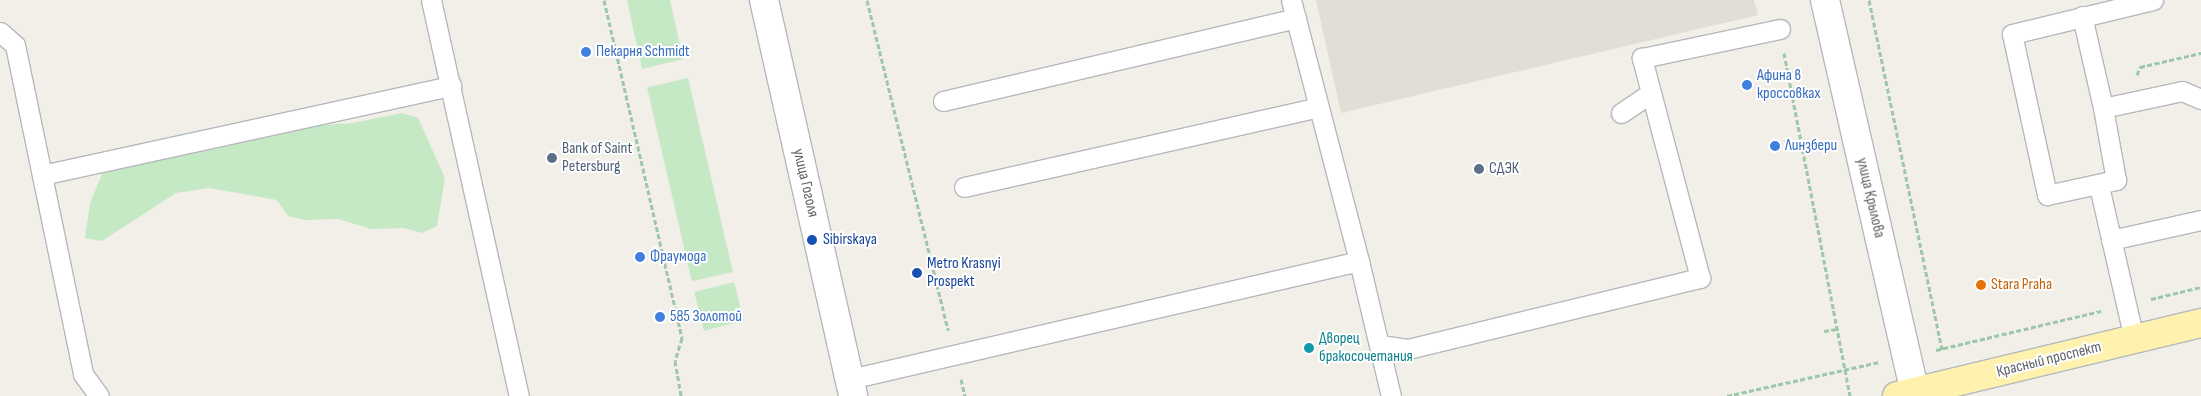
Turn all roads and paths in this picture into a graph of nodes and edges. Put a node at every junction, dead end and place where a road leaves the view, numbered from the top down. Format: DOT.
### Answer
graph roads {
  1 [pos="431,0"];
  2 [pos="604,0"];
  3 [pos="764,0"];
  4 [pos="867,0"];
  5 [pos="1825,0"];
  6 [pos="1869,0"];
  7 [pos="2153,0"];
  8 [pos="1293,9"];
  9 [pos="2082,16"];
  10 [pos="1780,29"];
  11 [pos="0,32"];
  12 [pos="451,86"];
  13 [pos="1651,93"];
  14 [pos="2201,99"];
  15 [pos="943,101"];
  16 [pos="1318,107"];
  17 [pos="2103,108"];
  18 [pos="1621,113"];
  19 [pos="42,175"];
  20 [pos="2099,186"];
  21 [pos="964,187"];
  22 [pos="2201,220"];
  23 [pos="2111,240"];
  24 [pos="1359,261"];
  25 [pos="2201,287"];
  26 [pos="2126,305"];
  27 [pos="2201,324"];
  28 [pos="1837,328"];
  29 [pos="1824,331"];
  30 [pos="2134,339"];
  31 [pos="1380,345"];
  32 [pos="1942,348"];
  33 [pos="954,352"];
  34 [pos="1906,356"];
  35 [pos="1844,370"];
  36 [pos="851,387"];
  37 [pos="1909,395"];
  38 [pos="99,396"];
  39 [pos="519,396"];
  40 [pos="680,396"];
  41 [pos="1391,396"];
  42 [pos="1728,396"];
  43 [pos="1850,396"];
  1 -- 12 [label="lane"];
  2 -- 40 [label="path"];
  3 -- 36 [label="street, улица Гоголя"];
  4 -- 33 [label="path"];
  5 -- 34 [label="street, улица Крылова"];
  6 -- 32 [label="path"];
  7 -- 9 [label="lane"];
  8 -- 15 [label="lane"];
  8 -- 16 [label="lane"];
  9 -- 17 [label="lane"];
  9 -- 20 [label="lane"];
  10 -- 13 [label="lane"];
  10 -- 28 [label="path"];
  11 -- 19 [label="lane"];
  12 -- 19 [label="lane"];
  12 -- 39 [label="lane"];
  13 -- 18 [label="lane"];
  13 -- 31 [label="lane"];
  14 -- 17 [label="lane"];
  16 -- 21 [label="lane"];
  16 -- 24 [label="lane"];
  17 -- 20 [label="lane"];
  19 -- 38 [label="lane"];
  20 -- 23 [label="lane"];
  22 -- 23 [label="lane"];
  23 -- 26 [label="lane"];
  24 -- 31 [label="lane"];
  24 -- 33 [label="lane"];
  25 -- 26 [label="path"];
  26 -- 30 [label="lane"];
  26 -- 32 [label="path"];
  27 -- 30 [label="main road, Красный проспект"];
  28 -- 29 [label="path"];
  28 -- 35 [label="path"];
  30 -- 37 [label="main road, Красный проспект"];
  31 -- 41 [label="lane"];
  32 -- 34 [label="path"];
  33 -- 36 [label="lane"];
  34 -- 35 [label="path"];
  34 -- 37 [label="street, улица Крылова"];
  35 -- 42 [label="path"];
  35 -- 43 [label="path"];
}
